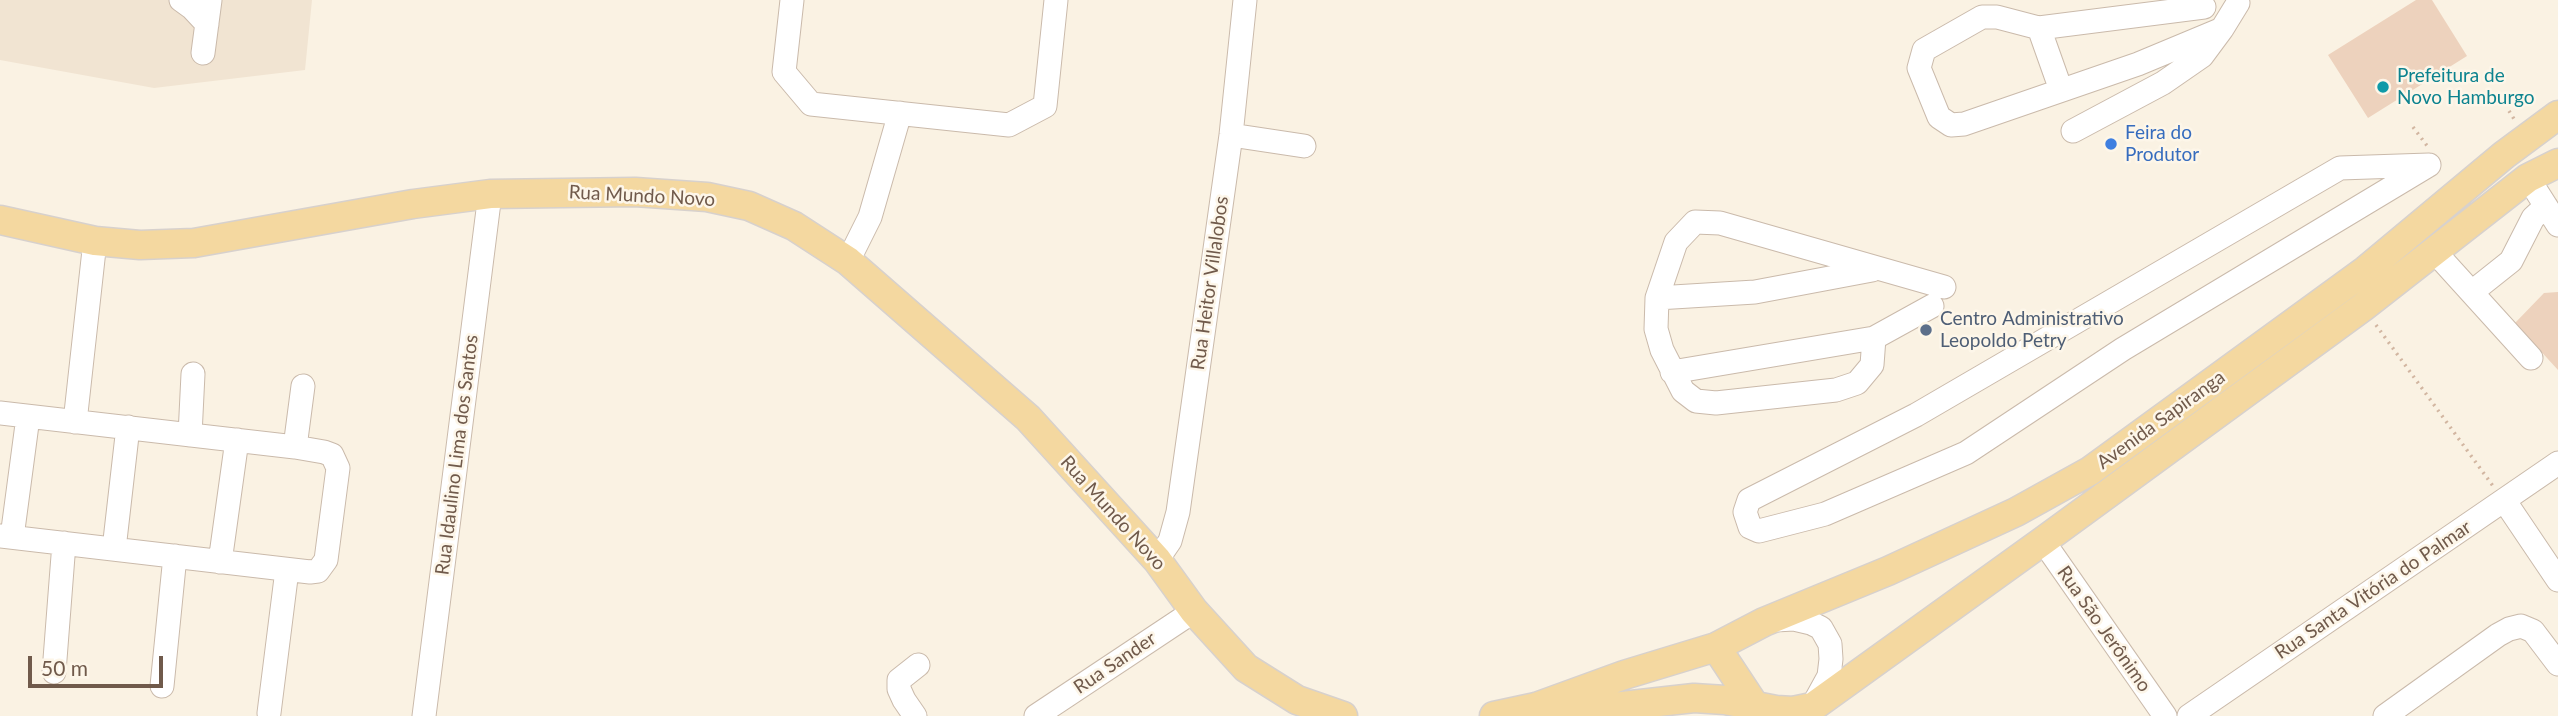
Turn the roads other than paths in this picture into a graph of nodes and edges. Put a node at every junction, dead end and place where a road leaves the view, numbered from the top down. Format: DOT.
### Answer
graph roads {
  1 [pos="181,0"];
  2 [pos="210,0"];
  3 [pos="792,0"];
  4 [pos="1056,0"];
  5 [pos="1245,0"];
  6 [pos="2238,3"];
  7 [pos="2204,7"];
  8 [pos="207,24"];
  9 [pos="2039,28"];
  10 [pos="2222,29"];
  11 [pos="204,53"];
  12 [pos="2061,90"];
  13 [pos="900,113"];
  14 [pos="2558,115"];
  15 [pos="2073,131"];
  16 [pos="1231,135"];
  17 [pos="1304,146"];
  18 [pos="2558,163"];
  19 [pos="2528,178"];
  20 [pos="490,194"];
  21 [pos="2552,215"];
  22 [pos="0,220"];
  23 [pos="96,241"];
  24 [pos="2434,251"];
  25 [pos="848,261"];
  26 [pos="1879,269"];
  27 [pos="2472,292"];
  28 [pos="1657,298"];
  29 [pos="1874,338"];
  30 [pos="2530,358"];
  31 [pos="1672,372"];
  32 [pos="193,374"];
  33 [pos="303,386"];
  34 [pos="0,413"];
  35 [pos="28,417"];
  36 [pos="75,422"];
  37 [pos="128,427"];
  38 [pos="190,435"];
  39 [pos="237,440"];
  40 [pos="295,447"];
  41 [pos="1854,448"];
  42 [pos="2558,463"];
  43 [pos="2504,500"];
  44 [pos="6,537"];
  45 [pos="2043,541"];
  46 [pos="65,543"];
  47 [pos="114,549"];
  48 [pos="175,556"];
  49 [pos="1157,560"];
  50 [pos="220,562"];
  51 [pos="287,570"];
  52 [pos="2558,580"];
  53 [pos="1194,611"];
  54 [pos="1763,622"];
  55 [pos="1716,647"];
  56 [pos="2558,664"];
  57 [pos="918,665"];
  58 [pos="54,672"];
  59 [pos="162,687"];
  60 [pos="1536,707"];
  61 [pos="1755,711"];
  62 [pos="1806,711"];
  63 [pos="269,713"];
  64 [pos="424,716"];
  65 [pos="915,716"];
  66 [pos="1036,716"];
  67 [pos="1343,716"];
  68 [pos="1494,716"];
  69 [pos="2165,716"];
  70 [pos="2189,716"];
  71 [pos="2385,716"];
  1 -- 8 [label="street"];
  2 -- 8 [label="street"];
  3 -- 13 [label="street"];
  4 -- 13 [label="street"];
  5 -- 16 [label="street, Rua Heitor Villalobos"];
  6 -- 10 [label="street"];
  7 -- 9 [label="street"];
  8 -- 11 [label="street"];
  9 -- 12 [label="street"];
  9 -- 12 [label="street"];
  10 -- 12 [label="street"];
  10 -- 15 [label="street"];
  13 -- 25 [label="street"];
  14 -- 54 [label="main road, Avenida Sapiranga"];
  16 -- 17 [label="street"];
  16 -- 49 [label="street, Rua Heitor Villalobos"];
  18 -- 19 [label="main road, Avenida Sapiranga"];
  19 -- 21 [label="street"];
  19 -- 24 [label="main road, Avenida Sapiranga"];
  20 -- 23 [label="main road, Rua Mundo Novo"];
  20 -- 25 [label="main road, Rua Mundo Novo"];
  20 -- 64 [label="street, Rua Idaulino Lima dos Santos"];
  21 -- 27 [label="street"];
  22 -- 23 [label="main road, Rua Mundo Novo"];
  23 -- 36 [label="street"];
  24 -- 27 [label="street"];
  24 -- 45 [label="main road, Avenida Sapiranga"];
  25 -- 49 [label="main road, Rua Mundo Novo"];
  26 -- 28 [label="street"];
  26 -- 28 [label="street"];
  26 -- 29 [label="street"];
  27 -- 30 [label="street"];
  28 -- 31 [label="street"];
  29 -- 31 [label="street"];
  29 -- 31 [label="street"];
  32 -- 38 [label="street"];
  33 -- 40 [label="street"];
  34 -- 35 [label="street"];
  35 -- 36 [label="street"];
  35 -- 44 [label="street"];
  36 -- 37 [label="street"];
  37 -- 38 [label="street"];
  37 -- 47 [label="street"];
  38 -- 39 [label="street"];
  39 -- 40 [label="street"];
  39 -- 50 [label="street"];
  40 -- 51 [label="street"];
  41 -- 41 [label="street"];
  42 -- 43 [label="street, Rua Santa Vitória do Palmar"];
  43 -- 52 [label="street"];
  43 -- 70 [label="street, Rua Santa Vitória do Palmar"];
  44 -- 46 [label="street"];
  45 -- 62 [label="main road, Avenida Sapiranga"];
  45 -- 69 [label="street, Rua São Jerônimo"];
  46 -- 47 [label="street"];
  46 -- 58 [label="street"];
  47 -- 48 [label="street"];
  48 -- 50 [label="street"];
  48 -- 59 [label="street"];
  49 -- 53 [label="main road, Rua Mundo Novo"];
  50 -- 51 [label="street"];
  51 -- 63 [label="street"];
  53 -- 66 [label="street, Rua Sander"];
  53 -- 67 [label="main road, Rua Mundo Novo"];
  54 -- 55 [label="main road, Avenida Sapiranga"];
  54 -- 62 [label="street"];
  55 -- 60 [label="main road"];
  55 -- 61 [label="main road"];
  56 -- 71 [label="street"];
  57 -- 65 [label="street"];
  60 -- 61 [label="main road"];
  60 -- 68 [label="main road"];
  61 -- 62 [label="main road"];
}
